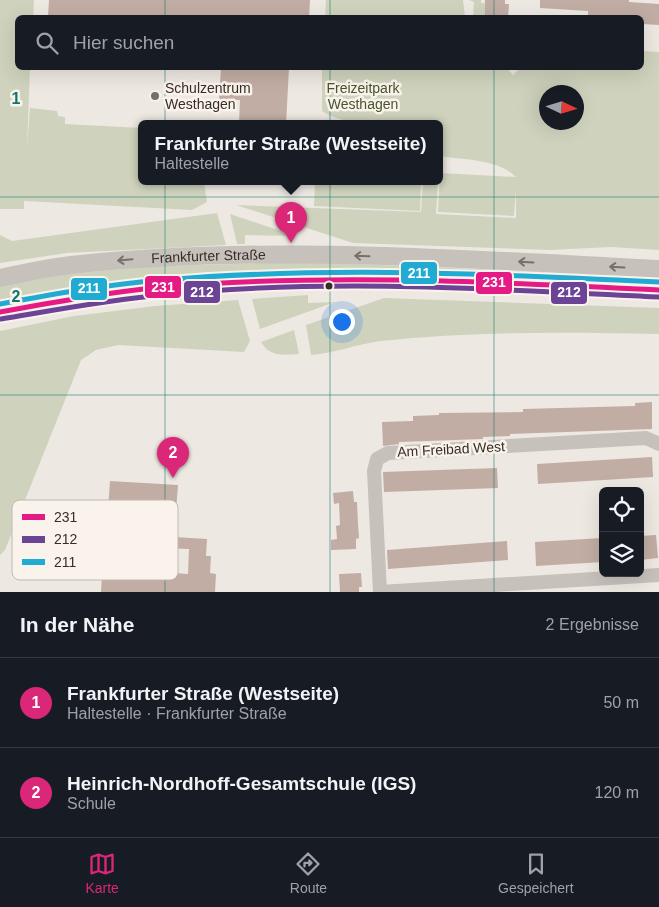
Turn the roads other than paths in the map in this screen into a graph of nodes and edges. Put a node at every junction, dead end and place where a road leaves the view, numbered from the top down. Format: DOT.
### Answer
graph roads {
  1 [pos="659,269"];
  2 [pos="0,278"];
  3 [pos="659,290"];
  4 [pos="0,312"];
  5 [pos="659,444"];
  6 [pos="659,575"];
  7 [pos="380,592"];
  1 -- 2 [label="street, Frankfurter Straße, one-way"];
  3 -- 4 [label="street, Frankfurter Straße"];
  5 -- 7 [label="street, Am Freibad West"];
  6 -- 7 [label="street, Am Freibad West"];
}
